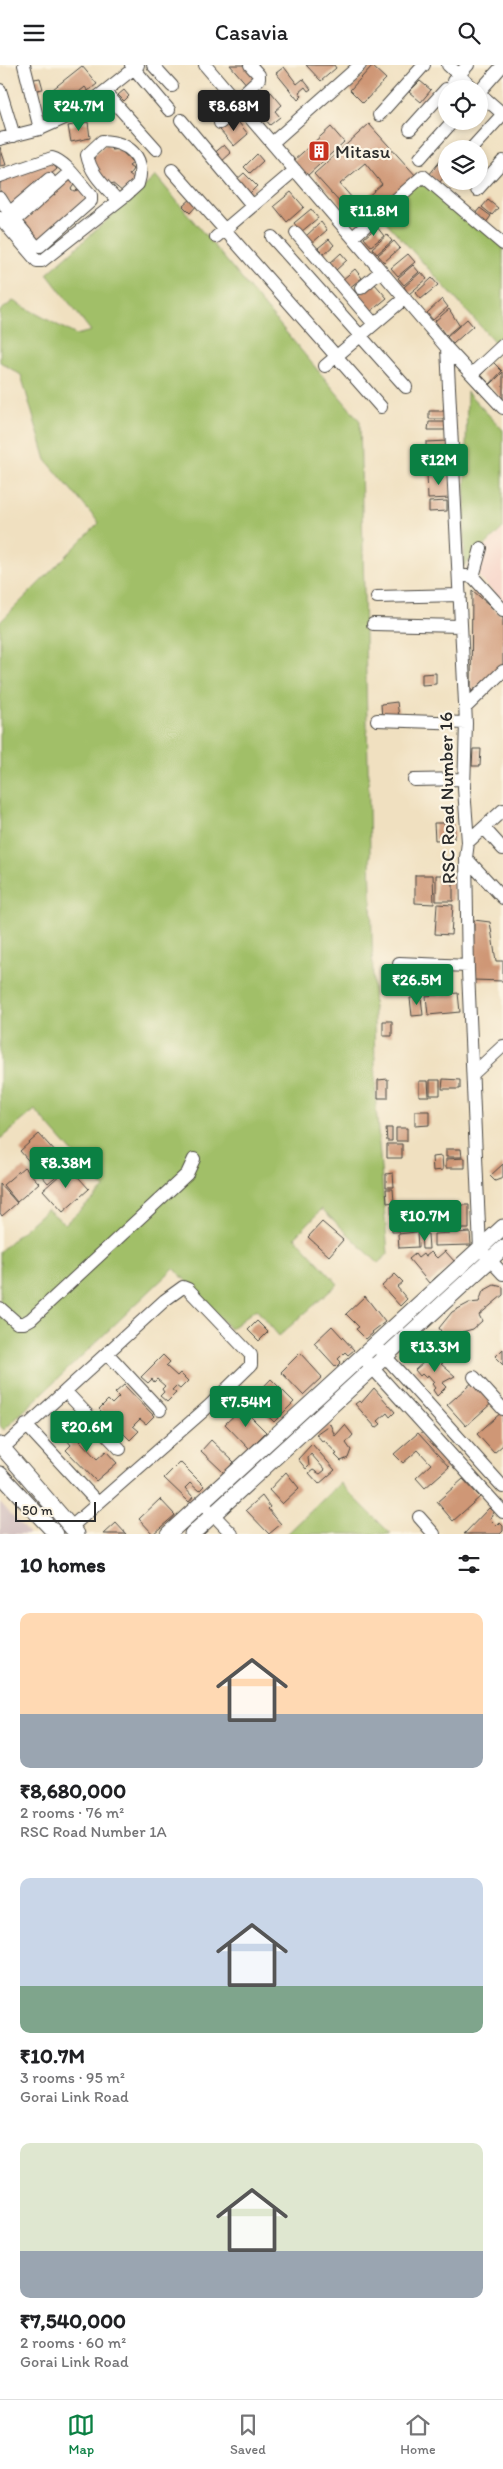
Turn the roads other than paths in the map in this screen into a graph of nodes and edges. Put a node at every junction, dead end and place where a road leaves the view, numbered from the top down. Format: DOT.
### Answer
graph roads {
  1 [pos="24,65"];
  2 [pos="153,65"];
  3 [pos="205,65"];
  4 [pos="250,65"];
  5 [pos="360,65"];
  6 [pos="424,65"];
  7 [pos="448,65"];
  8 [pos="503,65"];
  9 [pos="134,66"];
  10 [pos="463,70"];
  11 [pos="454,80"];
  12 [pos="488,82"];
  13 [pos="172,87"];
  14 [pos="0,89"];
  15 [pos="105,92"];
  16 [pos="438,98"];
  17 [pos="488,100"];
  18 [pos="238,103"];
  19 [pos="169,110"];
  20 [pos="503,114"];
  21 [pos="379,115"];
  22 [pos="181,120"];
  23 [pos="220,123"];
  24 [pos="40,129"];
  25 [pos="410,129"];
  26 [pos="445,130"];
  27 [pos="14,136"];
  28 [pos="0,139"];
  29 [pos="479,140"];
  30 [pos="272,143"];
  31 [pos="156,149"];
  32 [pos="420,158"];
  33 [pos="503,161"];
  34 [pos="67,169"];
  35 [pos="295,169"];
  36 [pos="172,170"];
  37 [pos="0,176"];
  38 [pos="488,178"];
  39 [pos="0,198"];
  40 [pos="118,201"];
  41 [pos="252,205"];
  42 [pos="8,219"];
  43 [pos="220,233"];
  44 [pos="296,233"];
  45 [pos="272,237"];
  46 [pos="353,237"];
  47 [pos="503,244"];
  48 [pos="382,271"];
  49 [pos="361,288"];
  50 [pos="405,298"];
  51 [pos="374,325"];
  52 [pos="361,335"];
  53 [pos="503,345"];
  54 [pos="447,348"];
  55 [pos="337,356"];
  56 [pos="325,366"];
  57 [pos="472,374"];
  58 [pos="406,387"];
  59 [pos="381,407"];
  60 [pos="503,408"];
  61 [pos="481,548"];
  62 [pos="459,575"];
  63 [pos="473,577"];
  64 [pos="460,595"];
  65 [pos="377,597"];
  66 [pos="503,610"];
  67 [pos="373,624"];
  68 [pos="461,626"];
  69 [pos="503,671"];
  70 [pos="465,708"];
  71 [pos="377,720"];
  72 [pos="466,723"];
  73 [pos="464,779"];
  74 [pos="414,780"];
  75 [pos="503,810"];
  76 [pos="484,828"];
  77 [pos="468,842"];
  78 [pos="503,849"];
  79 [pos="466,858"];
  80 [pos="503,898"];
  81 [pos="399,963"];
  82 [pos="468,966"];
  83 [pos="503,1046"];
  84 [pos="474,1073"];
  85 [pos="194,1159"];
  86 [pos="503,1227"];
  87 [pos="503,1248"];
  88 [pos="480,1249"];
  89 [pos="490,1260"];
  90 [pos="503,1274"];
  91 [pos="0,1308"];
  92 [pos="375,1345"];
  93 [pos="107,1353"];
  94 [pos="362,1357"];
  95 [pos="386,1358"];
  96 [pos="373,1369"];
  97 [pos="474,1377"];
  98 [pos="65,1391"];
  99 [pos="503,1409"];
  100 [pos="160,1410"];
  101 [pos="26,1425"];
  102 [pos="1,1447"];
  103 [pos="120,1449"];
  104 [pos="0,1473"];
  105 [pos="503,1487"];
  106 [pos="98,1503"];
  107 [pos="209,1509"];
  108 [pos="503,1512"];
  109 [pos="419,1517"];
  110 [pos="74,1530"];
  111 [pos="56,1534"];
  112 [pos="168,1534"];
  113 [pos="192,1534"];
  114 [pos="232,1534"];
  115 [pos="434,1534"];
  1 -- 24 [label="street"];
  2 -- 13 [label="street"];
  3 -- 18 [label="street"];
  4 -- 18 [label="street"];
  5 -- 30 [label="street"];
  6 -- 21 [label="street"];
  7 -- 10 [label="street"];
  8 -- 12 [label="street"];
  9 -- 15 [label="street"];
  9 -- 19 [label="street"];
  10 -- 11 [label="street"];
  14 -- 27 [label="street"];
  15 -- 24 [label="street"];
  15 -- 31 [label="street"];
  16 -- 25 [label="street"];
  17 -- 20 [label="street"];
  18 -- 23 [label="street"];
  18 -- 30 [label="street"];
  20 -- 29 [label="street"];
  22 -- 41 [label="street"];
  24 -- 27 [label="street"];
  26 -- 32 [label="street"];
  27 -- 28 [label="street"];
  30 -- 35 [label="street"];
  33 -- 38 [label="street"];
  34 -- 37 [label="street"];
  34 -- 42 [label="street"];
  34 -- 42 [label="street"];
  35 -- 41 [label="street"];
  35 -- 46 [label="street"];
  36 -- 43 [label="street"];
  39 -- 42 [label="street"];
  40 -- 40 [label="street"];
  40 -- 42 [label="street"];
  41 -- 43 [label="street"];
  43 -- 55 [label="street"];
  44 -- 51 [label="street"];
  45 -- 52 [label="street"];
  46 -- 47 [label="street"];
  46 -- 48 [label="street"];
  48 -- 49 [label="street"];
  48 -- 50 [label="street"];
  50 -- 51 [label="street"];
  50 -- 54 [label="street"];
  51 -- 52 [label="street"];
  52 -- 55 [label="street"];
  52 -- 58 [label="street"];
  53 -- 57 [label="street"];
  54 -- 57 [label="street"];
  54 -- 62 [label="street, RSC Road Number 16"];
  55 -- 56 [label="street"];
  55 -- 59 [label="street"];
  57 -- 60 [label="street"];
  61 -- 63 [label="street"];
  62 -- 63 [label="street"];
  62 -- 64 [label="street, RSC Road Number 16"];
  63 -- 66 [label="street"];
  64 -- 65 [label="street"];
  64 -- 68 [label="street, RSC Road Number 16"];
  67 -- 68 [label="street"];
  68 -- 70 [label="street, RSC Road Number 16"];
  69 -- 70 [label="street"];
  70 -- 72 [label="street, RSC Road Number 16"];
  71 -- 72 [label="street"];
  72 -- 73 [label="street, RSC Road Number 16"];
  73 -- 74 [label="street"];
  73 -- 77 [label="street, RSC Road Number 16"];
  75 -- 76 [label="street"];
  76 -- 77 [label="street"];
  76 -- 78 [label="street"];
  77 -- 79 [label="street, RSC Road Number 16"];
  79 -- 80 [label="street"];
  79 -- 82 [label="street, RSC Road Number 16"];
  81 -- 82 [label="street"];
  82 -- 84 [label="street, RSC Road Number 16"];
  83 -- 84 [label="street"];
  84 -- 88 [label="street, RSC Road Number 16"];
  85 -- 91 [label="street"];
  86 -- 88 [label="main road"];
  87 -- 89 [label="main road"];
  88 -- 89 [label="street"];
  88 -- 92 [label="main road"];
  89 -- 90 [label="street"];
  89 -- 95 [label="main road"];
  92 -- 94 [label="main road"];
  92 -- 95 [label="street"];
  93 -- 98 [label="street"];
  93 -- 100 [label="street"];
  93 -- 106 [label="street"];
  94 -- 96 [label="street"];
  94 -- 107 [label="main road"];
  95 -- 96 [label="main road"];
  95 -- 105 [label="street"];
  96 -- 107 [label="main road"];
  96 -- 108 [label="street"];
  97 -- 99 [label="street"];
  98 -- 101 [label="street"];
  98 -- 103 [label="street"];
  101 -- 102 [label="street"];
  101 -- 106 [label="street"];
  102 -- 110 [label="main road"];
  104 -- 111 [label="main road"];
  106 -- 110 [label="street"];
  107 -- 112 [label="main road"];
  107 -- 113 [label="main road"];
  107 -- 114 [label="street"];
  109 -- 115 [label="street"];
}
